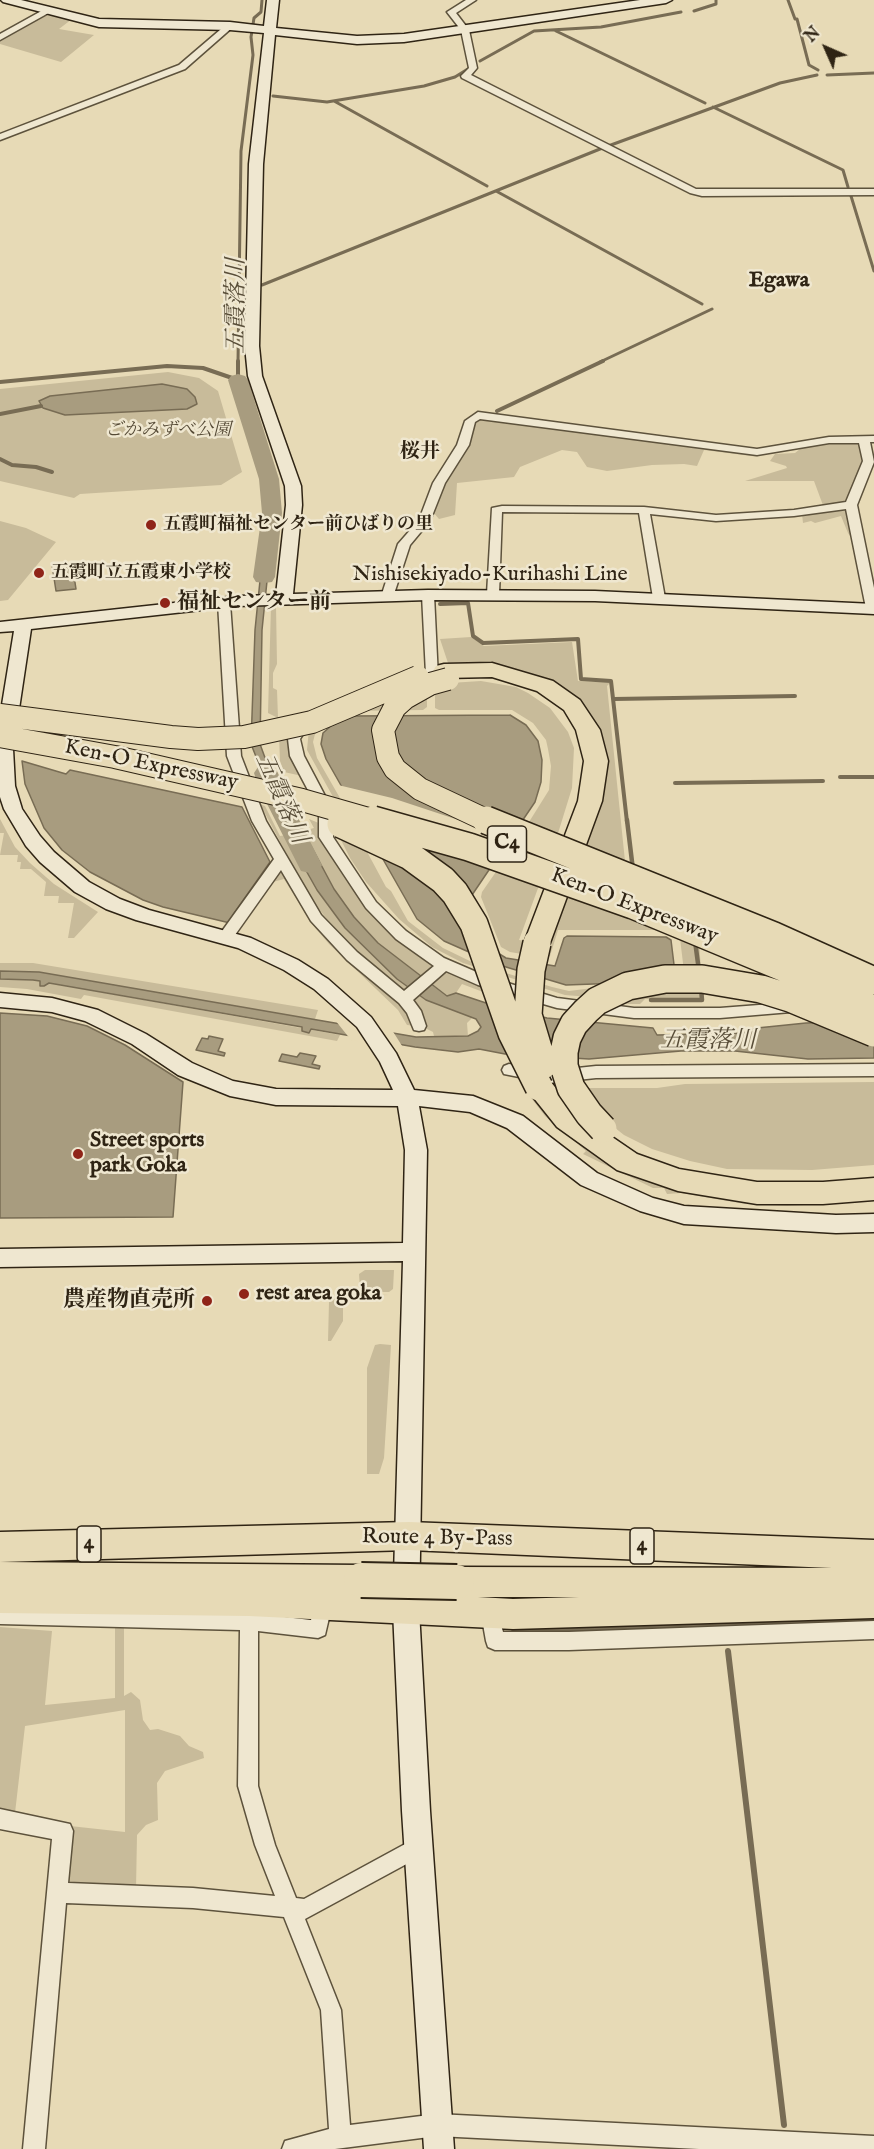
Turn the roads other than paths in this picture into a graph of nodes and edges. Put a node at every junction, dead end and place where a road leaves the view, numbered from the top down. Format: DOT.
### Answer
graph roads {
  1 [pos="7,0"];
  2 [pos="273,0"];
  3 [pos="472,0"];
  4 [pos="666,0"];
  5 [pos="48,10"];
  6 [pos="236,26"];
  7 [pos="266,30"];
  8 [pos="465,30"];
  9 [pos="0,37"];
  10 [pos="0,136"];
  11 [pos="874,192"];
  12 [pos="869,439"];
  13 [pos="851,505"];
  14 [pos="644,510"];
  15 [pos="493,594"];
  16 [pos="428,595"];
  17 [pos="387,597"];
  18 [pos="659,598"];
  19 [pos="281,599"];
  20 [pos="224,603"];
  21 [pos="873,608"];
  22 [pos="23,625"];
  23 [pos="0,627"];
  24 [pos="446,675"];
  25 [pos="0,715"];
  26 [pos="0,724"];
  27 [pos="0,736"];
  28 [pos="116,757"];
  29 [pos="281,860"];
  30 [pos="225,939"];
  31 [pos="532,942"];
  32 [pos="444,965"];
  33 [pos="874,981"];
  34 [pos="874,991"];
  35 [pos="404,999"];
  36 [pos="0,1000"];
  37 [pos="874,1005"];
  38 [pos="874,1010"];
  39 [pos="419,1026"];
  40 [pos="874,1033"];
  41 [pos="509,1070"];
  42 [pos="874,1070"];
  43 [pos="539,1087"];
  44 [pos="406,1098"];
  45 [pos="603,1129"];
  46 [pos="874,1174"];
  47 [pos="874,1189"];
  48 [pos="874,1223"];
  49 [pos="415,1252"];
  50 [pos="0,1258"];
  51 [pos="409,1536"];
  52 [pos="0,1547"];
  53 [pos="874,1555"];
  54 [pos="0,1577"];
  55 [pos="874,1583"];
  56 [pos="0,1598"];
  57 [pos="874,1603"];
  58 [pos="323,1605"];
  59 [pos="406,1610"];
  60 [pos="490,1613"];
  61 [pos="0,1616"];
  62 [pos="249,1622"];
  63 [pos="874,1630"];
  64 [pos="0,1819"];
  65 [pos="418,1846"];
  66 [pos="58,1893"];
  67 [pos="290,1907"];
  68 [pos="340,2137"];
  69 [pos="438,2137"];
  70 [pos="874,2147"];
  71 [pos="34,2149"];
  72 [pos="292,2149"];
  1 -- 5 [label="street"];
  2 -- 7 [label="street"];
  3 -- 8 [label="street"];
  4 -- 8 [label="street"];
  5 -- 6 [label="street"];
  5 -- 9 [label="street"];
  6 -- 7 [label="street"];
  6 -- 10 [label="street"];
  7 -- 8 [label="street"];
  7 -- 19 [label="street"];
  8 -- 11 [label="street"];
  12 -- 13 [label="street"];
  12 -- 17 [label="street"];
  13 -- 14 [label="street"];
  13 -- 21 [label="street"];
  14 -- 15 [label="street"];
  14 -- 18 [label="street"];
  15 -- 16 [label="street, Nishisekiyado-Kurihashi Line"];
  15 -- 18 [label="street, Nishisekiyado-Kurihashi Line"];
  16 -- 17 [label="street, Nishisekiyado-Kurihashi Line"];
  16 -- 32 [label="street"];
  17 -- 19 [label="street, Nishisekiyado-Kurihashi Line"];
  18 -- 21 [label="street, Nishisekiyado-Kurihashi Line"];
  19 -- 20 [label="street, Nishisekiyado-Kurihashi Line"];
  20 -- 22 [label="street, Nishisekiyado-Kurihashi Line"];
  20 -- 29 [label="street"];
  22 -- 23 [label="street, Nishisekiyado-Kurihashi Line"];
  22 -- 30 [label="street"];
  24 -- 25 [label="highway, bridge"];
  24 -- 31 [label="highway"];
  24 -- 33 [label="highway, bridge"];
  26 -- 34 [label="highway, Ken-O Expressway / C4"];
  27 -- 28 [label="highway, Ken-O Expressway / C4, bridge"];
  28 -- 38 [label="highway, Ken-O Expressway / C4, bridge"];
  28 -- 43 [label="highway, bridge"];
  29 -- 30 [label="street"];
  29 -- 35 [label="street"];
  30 -- 44 [label="street"];
  31 -- 43 [label="highway, bridge"];
  31 -- 45 [label="highway, bridge"];
  32 -- 35 [label="street"];
  32 -- 37 [label="street"];
  35 -- 39 [label="street"];
  36 -- 44 [label="street"];
  40 -- 45 [label="highway, bridge"];
  41 -- 42 [label="street"];
  43 -- 47 [label="highway"];
  44 -- 48 [label="street"];
  44 -- 49 [label="street"];
  45 -- 46 [label="highway"];
  49 -- 50 [label="street"];
  49 -- 51 [label="street"];
  51 -- 52 [label="highway, Route 4 By-Pass / 4"];
  51 -- 53 [label="highway, Route 4 By-Pass / 4"];
  51 -- 59 [label="street"];
  54 -- 55 [label="highway, Route 4 By-Pass / 4, bridge"];
  56 -- 58 [label="highway"];
  57 -- 60 [label="highway"];
  58 -- 59 [label="highway"];
  58 -- 62 [label="street"];
  59 -- 60 [label="highway"];
  59 -- 65 [label="street"];
  60 -- 63 [label="street"];
  61 -- 62 [label="street"];
  62 -- 67 [label="street"];
  64 -- 66 [label="street"];
  65 -- 67 [label="street"];
  65 -- 69 [label="street"];
  66 -- 67 [label="street"];
  66 -- 71 [label="street"];
  67 -- 68 [label="street"];
  68 -- 69 [label="street"];
  68 -- 72 [label="street"];
  69 -- 70 [label="street"];
}
